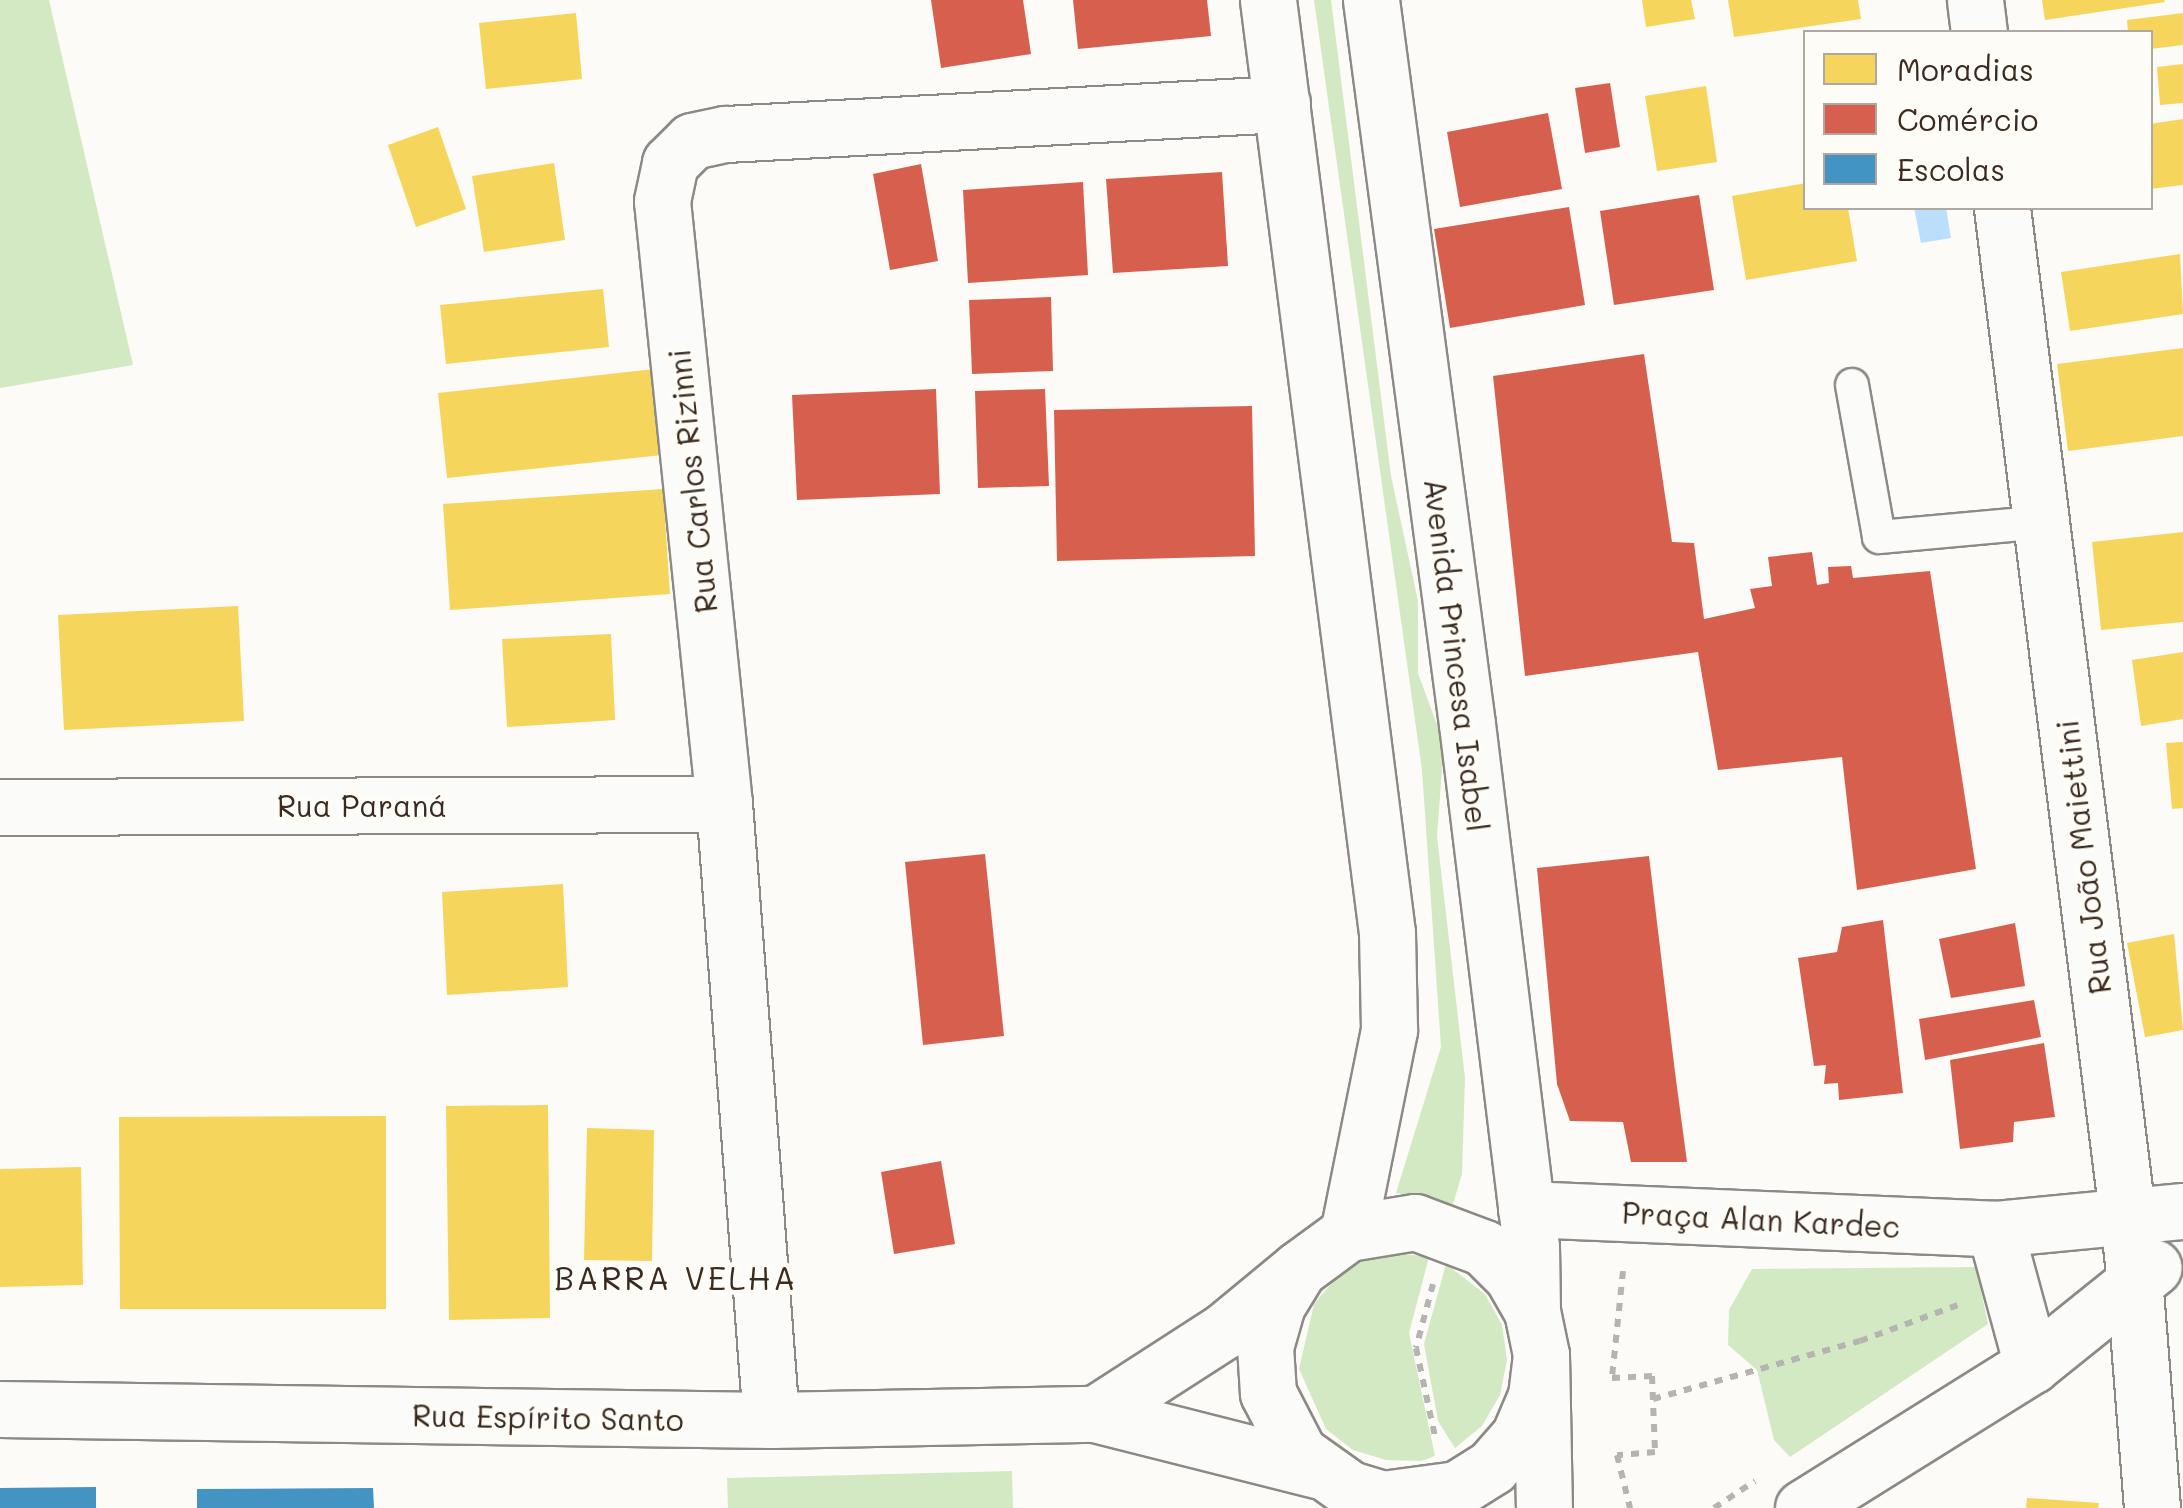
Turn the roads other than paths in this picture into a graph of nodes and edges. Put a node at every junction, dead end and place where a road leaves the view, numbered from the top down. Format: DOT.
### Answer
graph roads {
  1 [pos="1268,0"];
  2 [pos="1371,0"];
  3 [pos="1975,0"];
  4 [pos="1979,30"];
  5 [pos="1282,104"];
  6 [pos="2002,210"];
  7 [pos="1852,385"];
  8 [pos="2043,522"];
  9 [pos="724,804"];
  10 [pos="0,806"];
  11 [pos="1526,1209"];
  12 [pos="2183,1211"];
  13 [pos="2128,1220"];
  14 [pos="1995,1230"];
  15 [pos="1348,1233"];
  16 [pos="2183,1239"];
  17 [pos="1300,1269"];
  18 [pos="2135,1286"];
  19 [pos="1536,1333"];
  20 [pos="2032,1366"];
  21 [pos="0,1409"];
  22 [pos="1096,1414"];
  23 [pos="770,1420"];
  24 [pos="1342,1489"];
  25 [pos="1544,1508"];
  26 [pos="1802,1508"];
  27 [pos="2152,1508"];
  1 -- 5 [label="street"];
  2 -- 11 [label="street, Avenida Princesa Isabel"];
  3 -- 4 [label="street"];
  5 -- 9 [label="street, Rua Carlos Rizinni"];
  5 -- 15 [label="street"];
  6 -- 8 [label="street, Rua João Maiettini"];
  7 -- 8 [label="lane"];
  8 -- 13 [label="street, Rua João Maiettini"];
  9 -- 10 [label="street, Rua Paraná"];
  9 -- 23 [label="street, Rua Carlos Rizinni"];
  11 -- 14 [label="street, Praça Alan Kardec"];
  11 -- 19 [label="street, Avenida Princesa Isabel"];
  12 -- 13 [label="street, Praça Alan Kardec"];
  13 -- 14 [label="street, Praça Alan Kardec"];
  13 -- 18 [label="street, Rua João Maiettini"];
  14 -- 20 [label="street"];
  15 -- 17 [label="street"];
  15 -- 19 [label="street"];
  16 -- 18 [label="street"];
  17 -- 22 [label="street"];
  17 -- 24 [label="street"];
  18 -- 20 [label="street"];
  18 -- 27 [label="street, Rua João Maiettini"];
  19 -- 24 [label="street"];
  19 -- 25 [label="street, Avenida Princesa Isabel"];
  20 -- 26 [label="street"];
  21 -- 23 [label="street, Rua Espírito Santo"];
  22 -- 23 [label="street, Rua Espírito Santo"];
  22 -- 24 [label="street, Rua Espírito Santo"];
}
